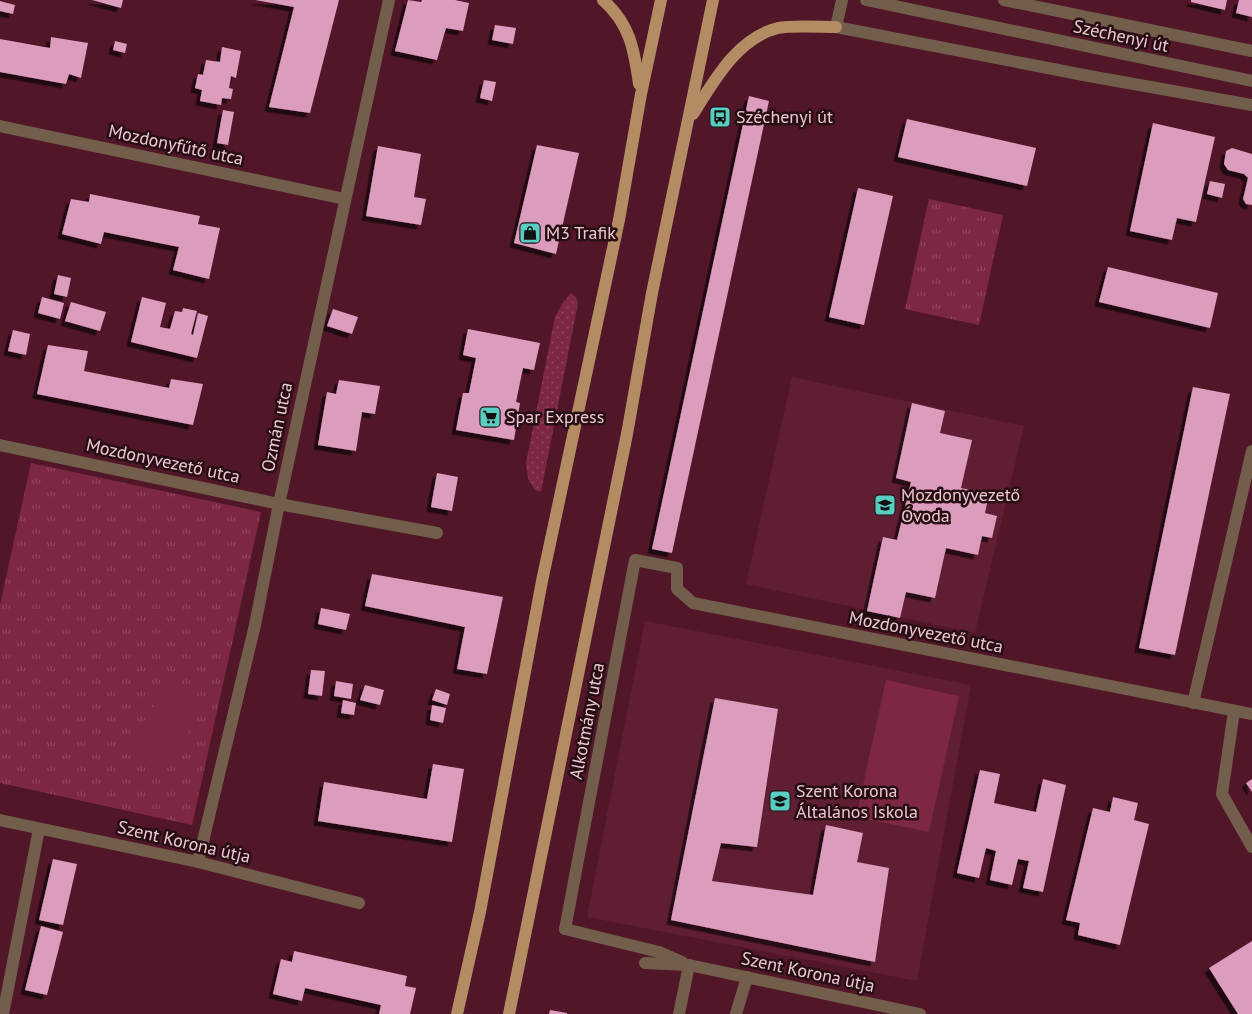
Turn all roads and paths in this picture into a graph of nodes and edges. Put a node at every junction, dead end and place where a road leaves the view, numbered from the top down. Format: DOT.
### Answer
graph roads {
  1 [pos="389,0"];
  2 [pos="603,0"];
  3 [pos="660,0"];
  4 [pos="713,0"];
  5 [pos="842,0"];
  6 [pos="866,0"];
  7 [pos="1004,0"];
  8 [pos="836,27"];
  9 [pos="1252,51"];
  10 [pos="1248,80"];
  11 [pos="641,94"];
  12 [pos="1252,105"];
  13 [pos="689,120"];
  14 [pos="0,126"];
  15 [pos="345,199"];
  16 [pos="0,445"];
  17 [pos="1252,450"];
  18 [pos="278,504"];
  19 [pos="436,533"];
  20 [pos="677,568"];
  21 [pos="1193,703"];
  22 [pos="1234,711"];
  23 [pos="1252,714"];
  24 [pos="0,820"];
  25 [pos="39,829"];
  26 [pos="1252,847"];
  27 [pos="198,862"];
  28 [pos="359,903"];
  29 [pos="565,929"];
  30 [pos="645,963"];
  31 [pos="689,965"];
  32 [pos="747,977"];
  33 [pos="3,1014"];
  34 [pos="457,1014"];
  35 [pos="509,1014"];
  36 [pos="679,1014"];
  37 [pos="736,1014"];
  38 [pos="920,1014"];
  1 -- 15 [label="street, Ozmán utca"];
  2 -- 11 [label="main road"];
  3 -- 11 [label="main road"];
  4 -- 13 [label="main road"];
  5 -- 8 [label="street"];
  6 -- 10 [label="street, Széchenyi út"];
  7 -- 9 [label="street"];
  8 -- 12 [label="street"];
  8 -- 13 [label="main road"];
  11 -- 34 [label="main road"];
  13 -- 35 [label="main road"];
  14 -- 15 [label="street, Mozdonyfűtő utca"];
  15 -- 18 [label="street, Ozmán utca"];
  16 -- 18 [label="street, Mozdonyvezető utca"];
  17 -- 21 [label="street"];
  18 -- 19 [label="street, Mozdonyvezető utca"];
  18 -- 27 [label="street, Ozmán utca"];
  20 -- 21 [label="street, Mozdonyvezető utca"];
  20 -- 29 [label="street, Alkotmány utca"];
  21 -- 22 [label="street, Mozdonyvezető utca"];
  22 -- 23 [label="street, Mozdonyvezető utca"];
  22 -- 26 [label="street"];
  24 -- 25 [label="street, Szent Korona útja"];
  25 -- 27 [label="street, Szent Korona útja"];
  25 -- 33 [label="street"];
  27 -- 28 [label="street, Szent Korona útja"];
  29 -- 31 [label="street, Szent Korona útja"];
  30 -- 31 [label="street, Szent Korona útja"];
  31 -- 32 [label="street, Szent Korona útja"];
  31 -- 36 [label="street"];
  32 -- 37 [label="street"];
  32 -- 38 [label="street, Szent Korona útja"];
}
